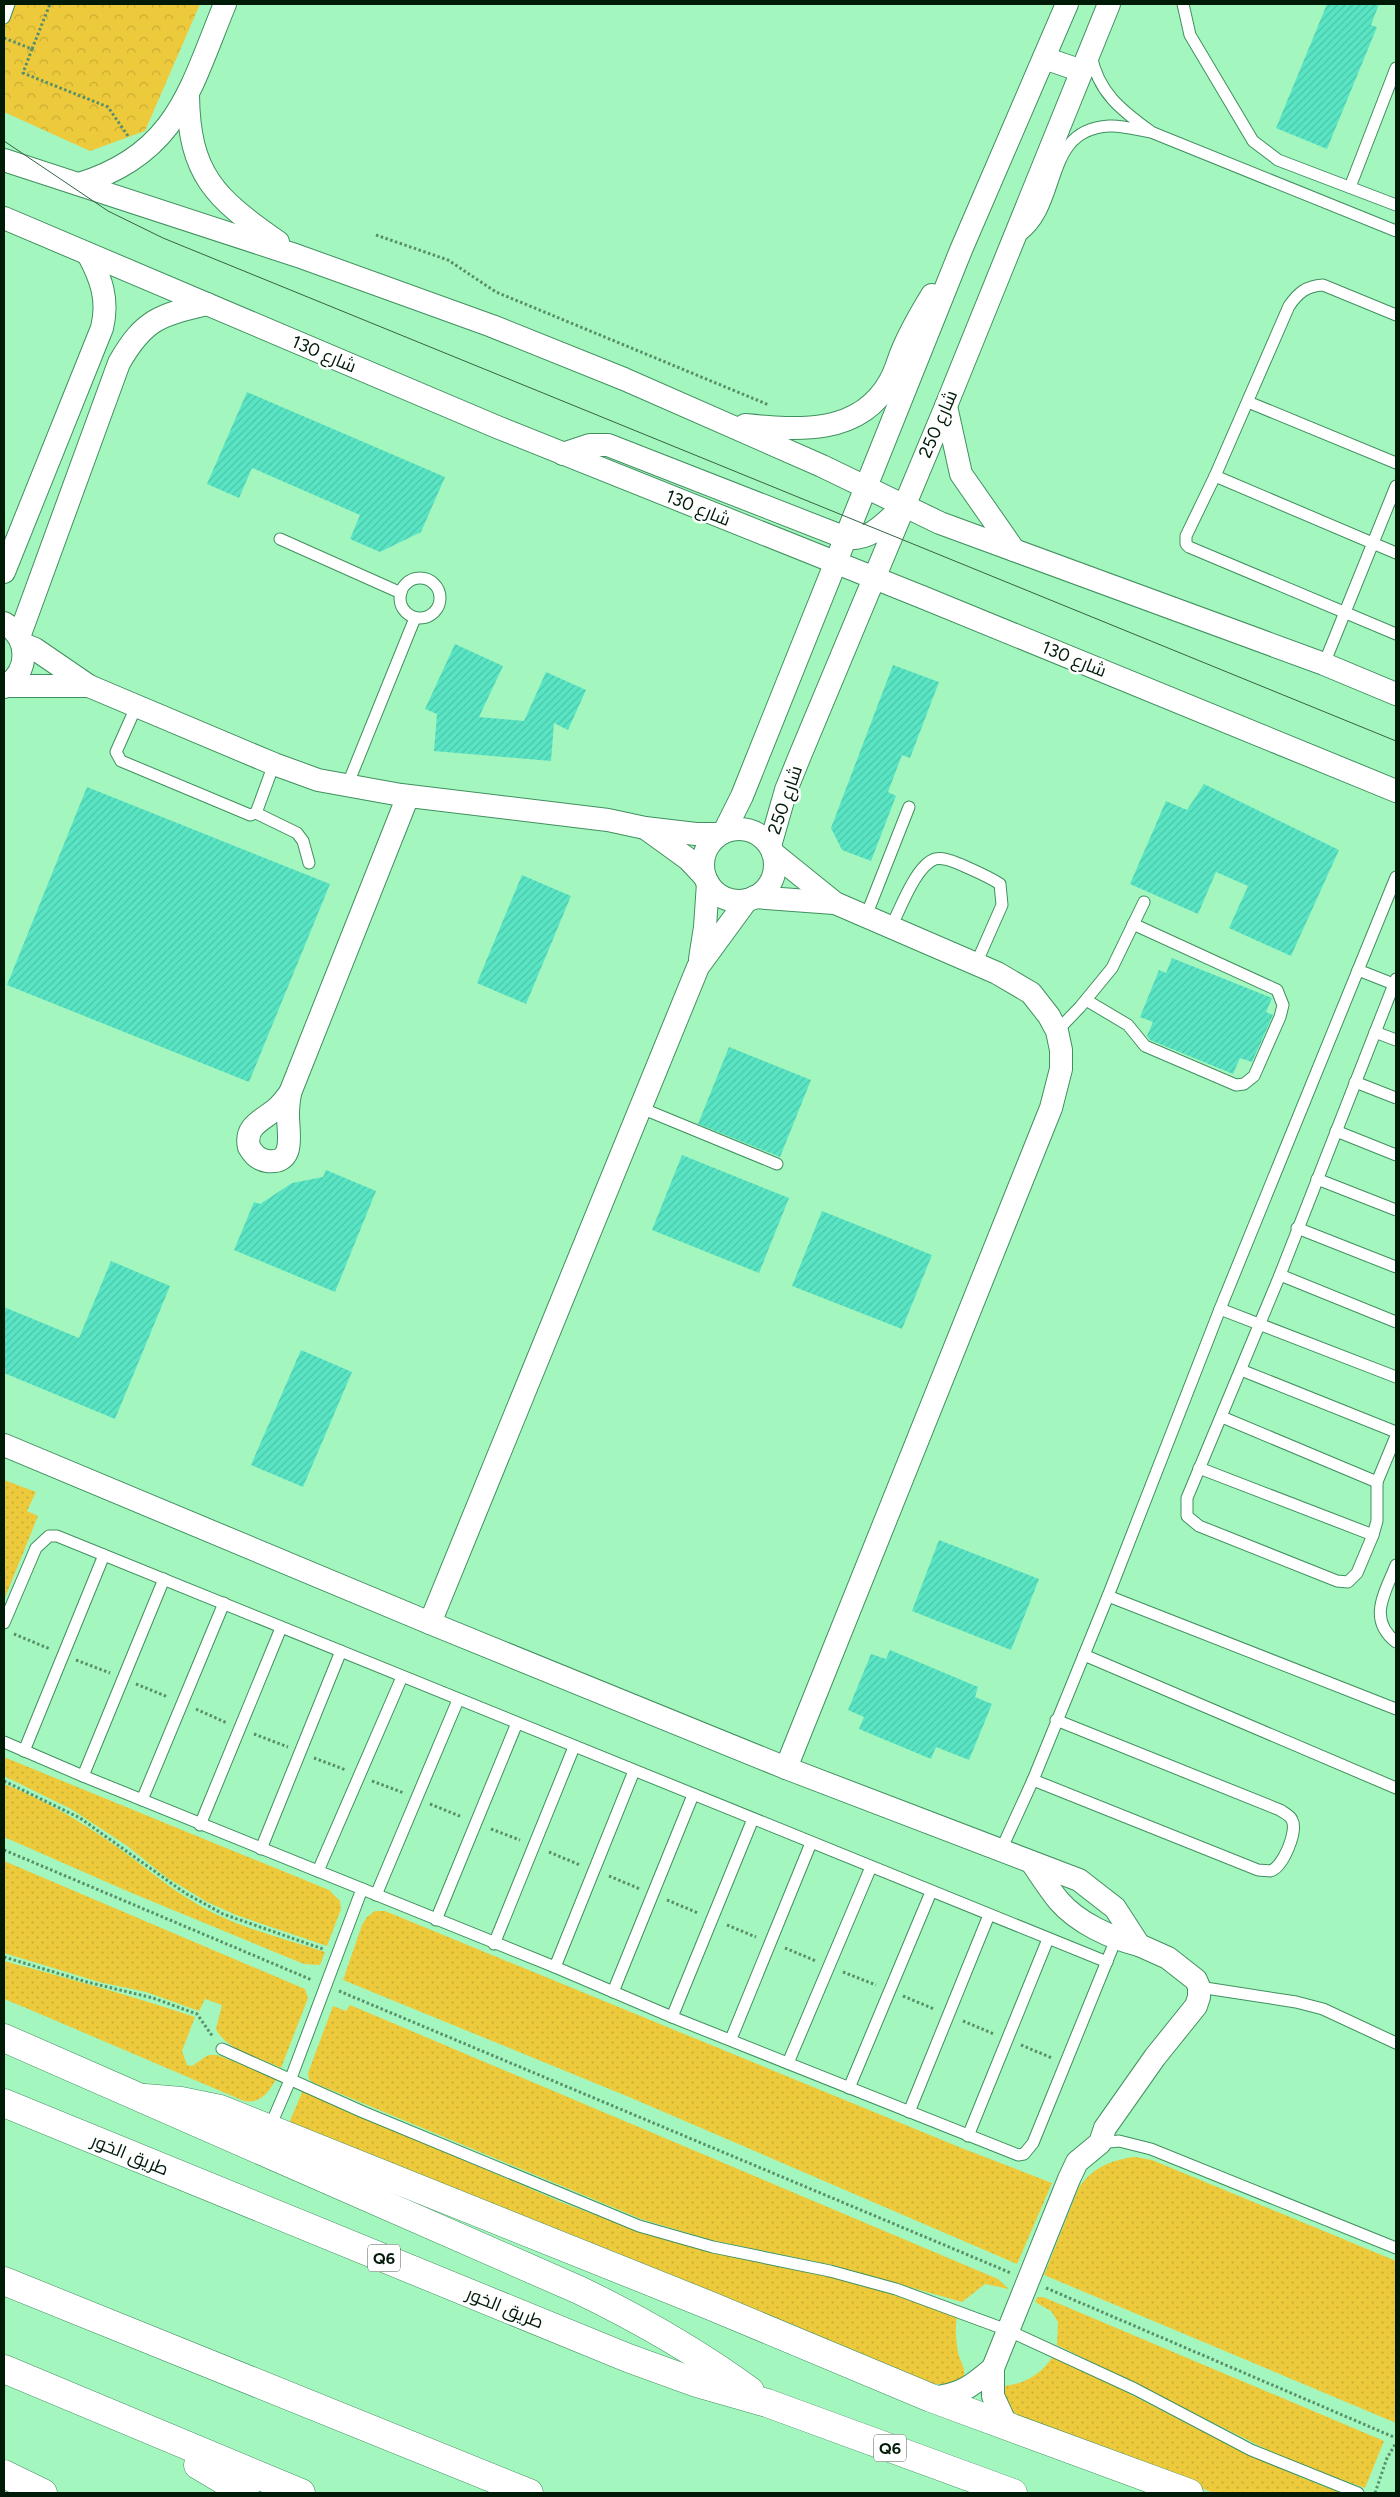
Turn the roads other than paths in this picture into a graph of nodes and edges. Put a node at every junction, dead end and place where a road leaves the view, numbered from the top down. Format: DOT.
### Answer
graph roads {
  1 [pos="9,4"];
  2 [pos="225,4"];
  3 [pos="1067,4"];
  4 [pos="1109,4"];
  5 [pos="1183,4"];
  6 [pos="4,18"];
  7 [pos="1090,50"];
  8 [pos="1044,58"];
  9 [pos="1396,68"];
  10 [pos="1082,71"];
  11 [pos="188,94"];
  12 [pos="1151,132"];
  13 [pos="4,160"];
  14 [pos="79,184"];
  15 [pos="1350,187"];
  16 [pos="1396,205"];
  17 [pos="4,218"];
  18 [pos="1396,231"];
  19 [pos="1013,242"];
  20 [pos="962,250"];
  21 [pos="88,254"];
  22 [pos="298,256"];
  23 [pos="207,304"];
  24 [pos="1396,315"];
  25 [pos="1248,402"];
  26 [pos="946,406"];
  27 [pos="724,423"];
  28 [pos="564,454"];
  29 [pos="1396,463"];
  30 [pos="1215,476"];
  31 [pos="1396,486"];
  32 [pos="866,488"];
  33 [pos="904,506"];
  34 [pos="846,538"];
  35 [pos="280,539"];
  36 [pos="1374,542"];
  37 [pos="1014,550"];
  38 [pos="1396,553"];
  39 [pos="835,564"];
  40 [pos="4,572"];
  41 [pos="874,579"];
  42 [pos="401,592"];
  43 [pos="1344,614"];
  44 [pos="415,618"];
  45 [pos="1396,634"];
  46 [pos="15,635"];
  47 [pos="1324,664"];
  48 [pos="5,686"];
  49 [pos="88,686"];
  50 [pos="1396,694"];
  51 [pos="136,707"];
  52 [pos="274,764"];
  53 [pos="347,786"];
  54 [pos="1396,791"];
  55 [pos="408,796"];
  56 [pos="909,807"];
  57 [pos="256,813"];
  58 [pos="645,828"];
  59 [pos="722,833"];
  60 [pos="771,850"];
  61 [pos="309,862"];
  62 [pos="1396,877"];
  63 [pos="707,880"];
  64 [pos="750,899"];
  65 [pos="1144,902"];
  66 [pos="835,903"];
  67 [pos="866,916"];
  68 [pos="1132,924"];
  69 [pos="892,927"];
  70 [pos="976,964"];
  71 [pos="698,967"];
  72 [pos="1358,970"];
  73 [pos="1396,983"];
  74 [pos="1086,1000"];
  75 [pos="1057,1031"];
  76 [pos="1375,1032"];
  77 [pos="1396,1040"];
  78 [pos="1355,1082"];
  79 [pos="290,1093"];
  80 [pos="1396,1098"];
  81 [pos="640,1108"];
  82 [pos="1336,1131"];
  83 [pos="1396,1155"];
  84 [pos="777,1164"];
  85 [pos="1317,1179"];
  86 [pos="1396,1210"];
  87 [pos="1297,1228"];
  88 [pos="1396,1267"];
  89 [pos="1280,1275"];
  90 [pos="1220,1309"];
  91 [pos="1396,1322"];
  92 [pos="1260,1323"];
  93 [pos="1241,1370"];
  94 [pos="1396,1377"];
  95 [pos="1222,1417"];
  96 [pos="1396,1432"];
  97 [pos="1396,1436"];
  98 [pos="4,1445"];
  99 [pos="1199,1468"];
  100 [pos="1378,1482"];
  101 [pos="1373,1535"];
  102 [pos="104,1554"];
  103 [pos="1396,1565"];
  104 [pos="164,1579"];
  105 [pos="1108,1596"];
  106 [pos="224,1604"];
  107 [pos="4,1623"];
  108 [pos="430,1623"];
  109 [pos="281,1628"];
  110 [pos="1396,1642"];
  111 [pos="341,1651"];
  112 [pos="1084,1655"];
  113 [pos="402,1677"];
  114 [pos="458,1700"];
  115 [pos="1396,1709"];
  116 [pos="1056,1720"];
  117 [pos="517,1723"];
  118 [pos="4,1742"];
  119 [pos="574,1747"];
  120 [pos="24,1751"];
  121 [pos="786,1768"];
  122 [pos="634,1771"];
  123 [pos="83,1776"];
  124 [pos="1033,1780"];
  125 [pos="1396,1788"];
  126 [pos="693,1795"];
  127 [pos="142,1800"];
  128 [pos="753,1820"];
  129 [pos="200,1825"];
  130 [pos="810,1843"];
  131 [pos="261,1849"];
  132 [pos="1001,1850"];
  133 [pos="1032,1863"];
  134 [pos="871,1868"];
  135 [pos="318,1871"];
  136 [pos="362,1889"];
  137 [pos="931,1892"];
  138 [pos="376,1895"];
  139 [pos="989,1916"];
  140 [pos="436,1920"];
  141 [pos="1048,1939"];
  142 [pos="1116,1940"];
  143 [pos="494,1944"];
  144 [pos="1139,1945"];
  145 [pos="1108,1962"];
  146 [pos="555,1967"];
  147 [pos="1199,1987"];
  148 [pos="613,1992"];
  149 [pos="672,2017"];
  150 [pos="4,2038"];
  151 [pos="731,2039"];
  152 [pos="1396,2043"];
  153 [pos="222,2049"];
  154 [pos="788,2063"];
  155 [pos="290,2078"];
  156 [pos="849,2088"];
  157 [pos="145,2098"];
  158 [pos="4,2103"];
  159 [pos="909,2112"];
  160 [pos="269,2129"];
  161 [pos="968,2136"];
  162 [pos="1100,2144"];
  163 [pos="1396,2248"];
  164 [pos="4,2281"];
  165 [pos="1007,2330"];
  166 [pos="993,2368"];
  167 [pos="4,2369"];
  168 [pos="932,2398"];
  169 [pos="767,2403"];
  170 [pos="1007,2426"];
  171 [pos="161,2436"];
  172 [pos="4,2474"];
  173 [pos="43,2493"];
  174 [pos="245,2493"];
  175 [pos="301,2493"];
  176 [pos="529,2493"];
  177 [pos="1013,2493"];
  178 [pos="1189,2493"];
  179 [pos="1358,2493"];
  1 -- 6 [label="lane"];
  2 -- 11 [label="street"];
  3 -- 8 [label="street"];
  4 -- 7 [label="street, شارع 250"];
  5 -- 15 [label="lane"];
  7 -- 10 [label="street, شارع 250"];
  7 -- 12 [label="lane"];
  8 -- 10 [label="street"];
  8 -- 20 [label="street"];
  9 -- 15 [label="lane"];
  10 -- 19 [label="street, شارع 250"];
  11 -- 14 [label="street"];
  11 -- 22 [label="street"];
  12 -- 18 [label="lane"];
  12 -- 19 [label="lane"];
  13 -- 14 [label="street"];
  14 -- 22 [label="street"];
  15 -- 16 [label="lane"];
  17 -- 21 [label="street, شارع 130"];
  19 -- 26 [label="street, شارع 250"];
  20 -- 27 [label="street"];
  20 -- 32 [label="street"];
  21 -- 23 [label="street, شارع 130"];
  21 -- 40 [label="street"];
  22 -- 27 [label="street"];
  23 -- 28 [label="street, شارع 130"];
  23 -- 46 [label="street"];
  24 -- 25 [label="lane"];
  25 -- 29 [label="lane"];
  25 -- 30 [label="lane"];
  26 -- 33 [label="street, شارع 250"];
  26 -- 37 [label="street"];
  27 -- 32 [label="street"];
  28 -- 34 [label="street"];
  28 -- 39 [label="street, شارع 130"];
  30 -- 36 [label="lane"];
  30 -- 43 [label="lane"];
  31 -- 36 [label="lane"];
  32 -- 33 [label="street"];
  32 -- 34 [label="street"];
  33 -- 34 [label="street"];
  33 -- 37 [label="street"];
  33 -- 41 [label="street, شارع 250"];
  34 -- 39 [label="street"];
  35 -- 42 [label="lane"];
  36 -- 38 [label="lane"];
  36 -- 43 [label="lane"];
  37 -- 47 [label="street"];
  39 -- 41 [label="street, شارع 130"];
  39 -- 59 [label="street"];
  41 -- 54 [label="street, شارع 130"];
  41 -- 60 [label="street, شارع 250"];
  42 -- 44 [label="lane"];
  42 -- 44 [label="lane"];
  43 -- 45 [label="lane"];
  43 -- 47 [label="lane"];
  44 -- 53 [label="lane"];
  46 -- 48 [label="street"];
  46 -- 49 [label="street"];
  47 -- 50 [label="street"];
  48 -- 49 [label="street"];
  49 -- 51 [label="street"];
  51 -- 52 [label="street"];
  51 -- 57 [label="lane"];
  52 -- 53 [label="street"];
  52 -- 57 [label="lane"];
  53 -- 55 [label="street"];
  55 -- 58 [label="street"];
  55 -- 79 [label="street"];
  56 -- 67 [label="lane"];
  57 -- 61 [label="lane"];
  58 -- 59 [label="street"];
  58 -- 63 [label="street"];
  59 -- 60 [label="street"];
  59 -- 63 [label="street"];
  60 -- 64 [label="street"];
  60 -- 66 [label="street"];
  62 -- 72 [label="lane"];
  63 -- 64 [label="street"];
  63 -- 71 [label="street"];
  64 -- 66 [label="street"];
  64 -- 71 [label="street"];
  65 -- 68 [label="lane"];
  66 -- 67 [label="street"];
  67 -- 69 [label="street"];
  68 -- 74 [label="lane"];
  68 -- 74 [label="lane"];
  69 -- 70 [label="street"];
  69 -- 70 [label="lane"];
  70 -- 75 [label="street"];
  71 -- 81 [label="street"];
  72 -- 73 [label="lane"];
  72 -- 90 [label="lane"];
  73 -- 76 [label="lane"];
  74 -- 75 [label="lane"];
  75 -- 121 [label="street"];
  76 -- 77 [label="lane"];
  76 -- 78 [label="lane"];
  78 -- 80 [label="lane"];
  78 -- 82 [label="lane"];
  81 -- 84 [label="lane"];
  81 -- 108 [label="street"];
  82 -- 83 [label="lane"];
  82 -- 85 [label="lane"];
  85 -- 86 [label="lane"];
  85 -- 87 [label="lane"];
  87 -- 88 [label="lane"];
  87 -- 89 [label="lane"];
  89 -- 91 [label="lane"];
  89 -- 92 [label="lane"];
  90 -- 92 [label="lane"];
  90 -- 105 [label="lane"];
  92 -- 93 [label="lane"];
  92 -- 94 [label="lane"];
  93 -- 95 [label="lane"];
  93 -- 96 [label="lane"];
  95 -- 99 [label="lane"];
  95 -- 100 [label="lane"];
  97 -- 100 [label="lane"];
  98 -- 108 [label="street"];
  99 -- 101 [label="lane"];
  99 -- 101 [label="lane"];
  100 -- 101 [label="lane"];
  102 -- 104 [label="lane"];
  102 -- 107 [label="lane"];
  102 -- 120 [label="lane"];
  103 -- 110 [label="lane"];
  104 -- 106 [label="lane"];
  104 -- 123 [label="lane"];
  105 -- 112 [label="lane"];
  105 -- 115 [label="lane"];
  106 -- 109 [label="lane"];
  106 -- 127 [label="lane"];
  108 -- 121 [label="street"];
  109 -- 111 [label="lane"];
  109 -- 129 [label="lane"];
  111 -- 113 [label="lane"];
  111 -- 131 [label="lane"];
  112 -- 116 [label="lane"];
  112 -- 125 [label="lane"];
  113 -- 114 [label="lane"];
  113 -- 135 [label="lane"];
  114 -- 117 [label="lane"];
  114 -- 138 [label="lane"];
  116 -- 124 [label="lane"];
  116 -- 124 [label="lane"];
  117 -- 119 [label="lane"];
  117 -- 140 [label="lane"];
  118 -- 120 [label="lane"];
  119 -- 122 [label="lane"];
  119 -- 143 [label="lane"];
  120 -- 123 [label="lane"];
  121 -- 132 [label="street"];
  122 -- 126 [label="lane"];
  122 -- 146 [label="lane"];
  123 -- 127 [label="lane"];
  124 -- 132 [label="lane"];
  126 -- 128 [label="lane"];
  126 -- 148 [label="lane"];
  127 -- 129 [label="lane"];
  128 -- 130 [label="lane"];
  128 -- 149 [label="lane"];
  129 -- 131 [label="lane"];
  130 -- 134 [label="lane"];
  130 -- 151 [label="lane"];
  131 -- 135 [label="lane"];
  132 -- 133 [label="street"];
  133 -- 142 [label="street"];
  133 -- 144 [label="street"];
  134 -- 137 [label="lane"];
  134 -- 154 [label="lane"];
  135 -- 136 [label="lane"];
  136 -- 138 [label="lane"];
  136 -- 155 [label="lane"];
  137 -- 139 [label="lane"];
  137 -- 156 [label="lane"];
  138 -- 140 [label="lane"];
  139 -- 141 [label="lane"];
  139 -- 159 [label="lane"];
  140 -- 143 [label="lane"];
  141 -- 145 [label="lane"];
  141 -- 161 [label="lane"];
  142 -- 144 [label="street"];
  142 -- 145 [label="lane"];
  143 -- 146 [label="lane"];
  144 -- 147 [label="street"];
  145 -- 161 [label="lane"];
  146 -- 148 [label="lane"];
  147 -- 152 [label="lane"];
  147 -- 162 [label="street"];
  148 -- 149 [label="lane"];
  149 -- 151 [label="lane"];
  150 -- 157 [label="highway"];
  151 -- 154 [label="lane"];
  153 -- 155 [label="lane"];
  154 -- 156 [label="lane"];
  155 -- 160 [label="lane"];
  155 -- 165 [label="lane"];
  156 -- 159 [label="lane"];
  157 -- 160 [label="highway"];
  157 -- 169 [label="highway"];
  158 -- 169 [label="highway, طريق الخور / Q6"];
  159 -- 161 [label="lane"];
  160 -- 168 [label="highway"];
  162 -- 163 [label="lane"];
  162 -- 165 [label="street"];
  164 -- 176 [label="highway"];
  165 -- 166 [label="street"];
  165 -- 179 [label="lane"];
  166 -- 168 [label="street"];
  166 -- 170 [label="street"];
  167 -- 171 [label="highway"];
  168 -- 170 [label="highway"];
  169 -- 177 [label="highway, طريق الخور / Q6"];
  170 -- 178 [label="highway"];
  171 -- 174 [label="highway"];
  171 -- 175 [label="highway"];
  172 -- 173 [label="highway"];
}
